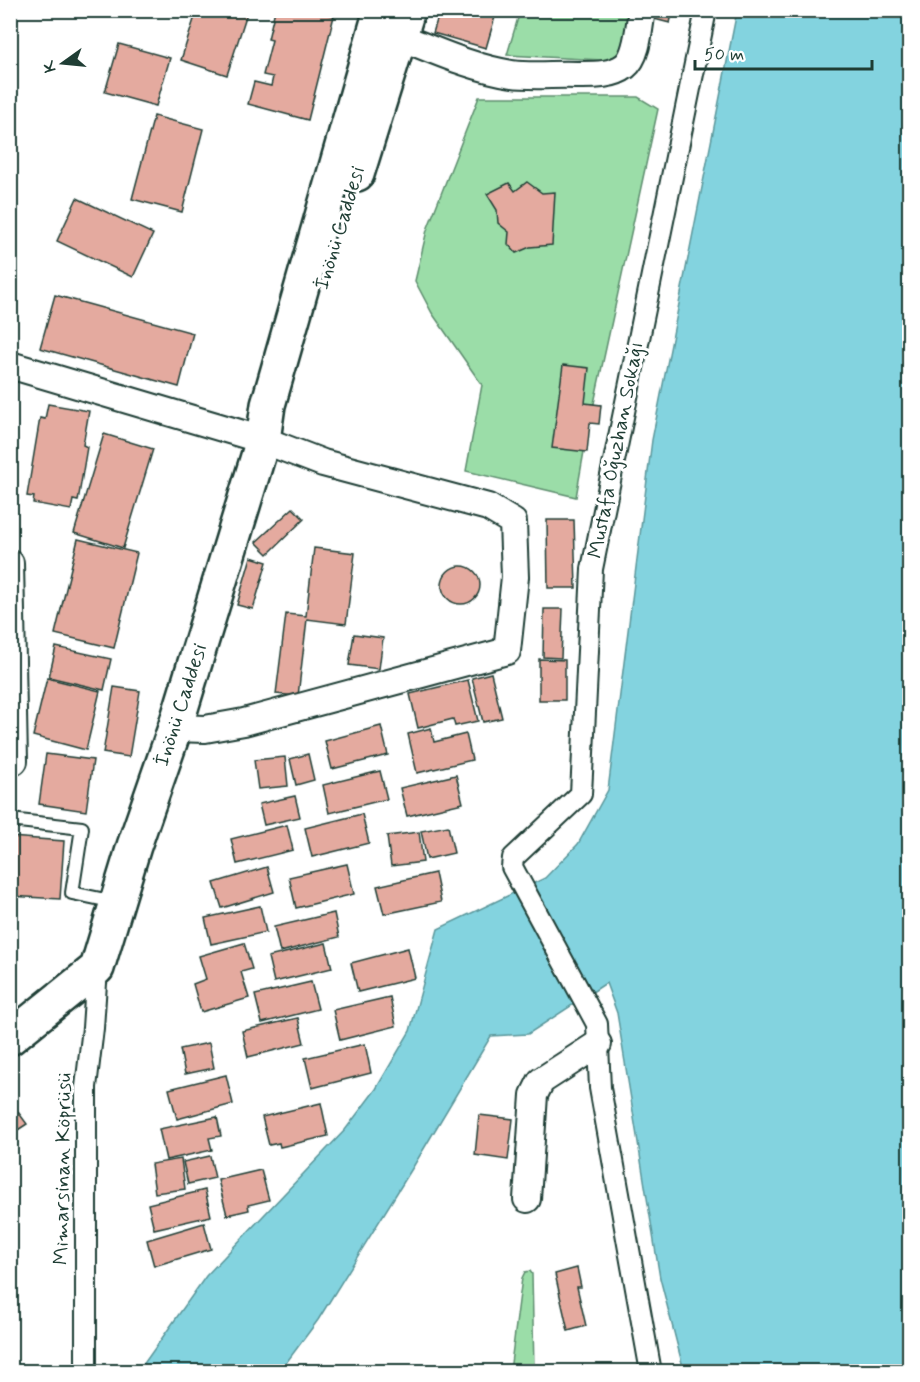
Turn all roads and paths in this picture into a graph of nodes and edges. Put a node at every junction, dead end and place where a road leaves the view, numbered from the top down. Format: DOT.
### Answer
graph roads {
  1 [pos="381,10"];
  2 [pos="642,10"];
  3 [pos="706,10"];
  4 [pos="404,24"];
  5 [pos="10,365"];
  6 [pos="263,440"];
  7 [pos="10,563"];
  8 [pos="175,728"];
  9 [pos="14,761"];
  10 [pos="10,820"];
  11 [pos="116,902"];
  12 [pos="97,968"];
  13 [pos="597,1034"];
  14 [pos="10,1038"];
  15 [pos="527,1199"];
  16 [pos="86,1371"];
  17 [pos="651,1371"];
  1 -- 6 [label="main road, İnönü Caddesi"];
  2 -- 4 [label="street"];
  3 -- 13 [label="street, Mustafa Oğuzhan Sokağı"];
  4 -- 6 [label="main road, İnönü Caddesi"];
  5 -- 6 [label="street"];
  6 -- 8 [label="main road, İnönü Caddesi"];
  6 -- 8 [label="street"];
  7 -- 9 [label="street"];
  8 -- 11 [label="main road, İnönü Caddesi"];
  10 -- 11 [label="lane"];
  11 -- 12 [label="main road, İnönü Caddesi"];
  12 -- 14 [label="main road"];
  12 -- 16 [label="street, Mimarsinan Köprüsü"];
  13 -- 15 [label="street"];
  13 -- 17 [label="street"];
}
